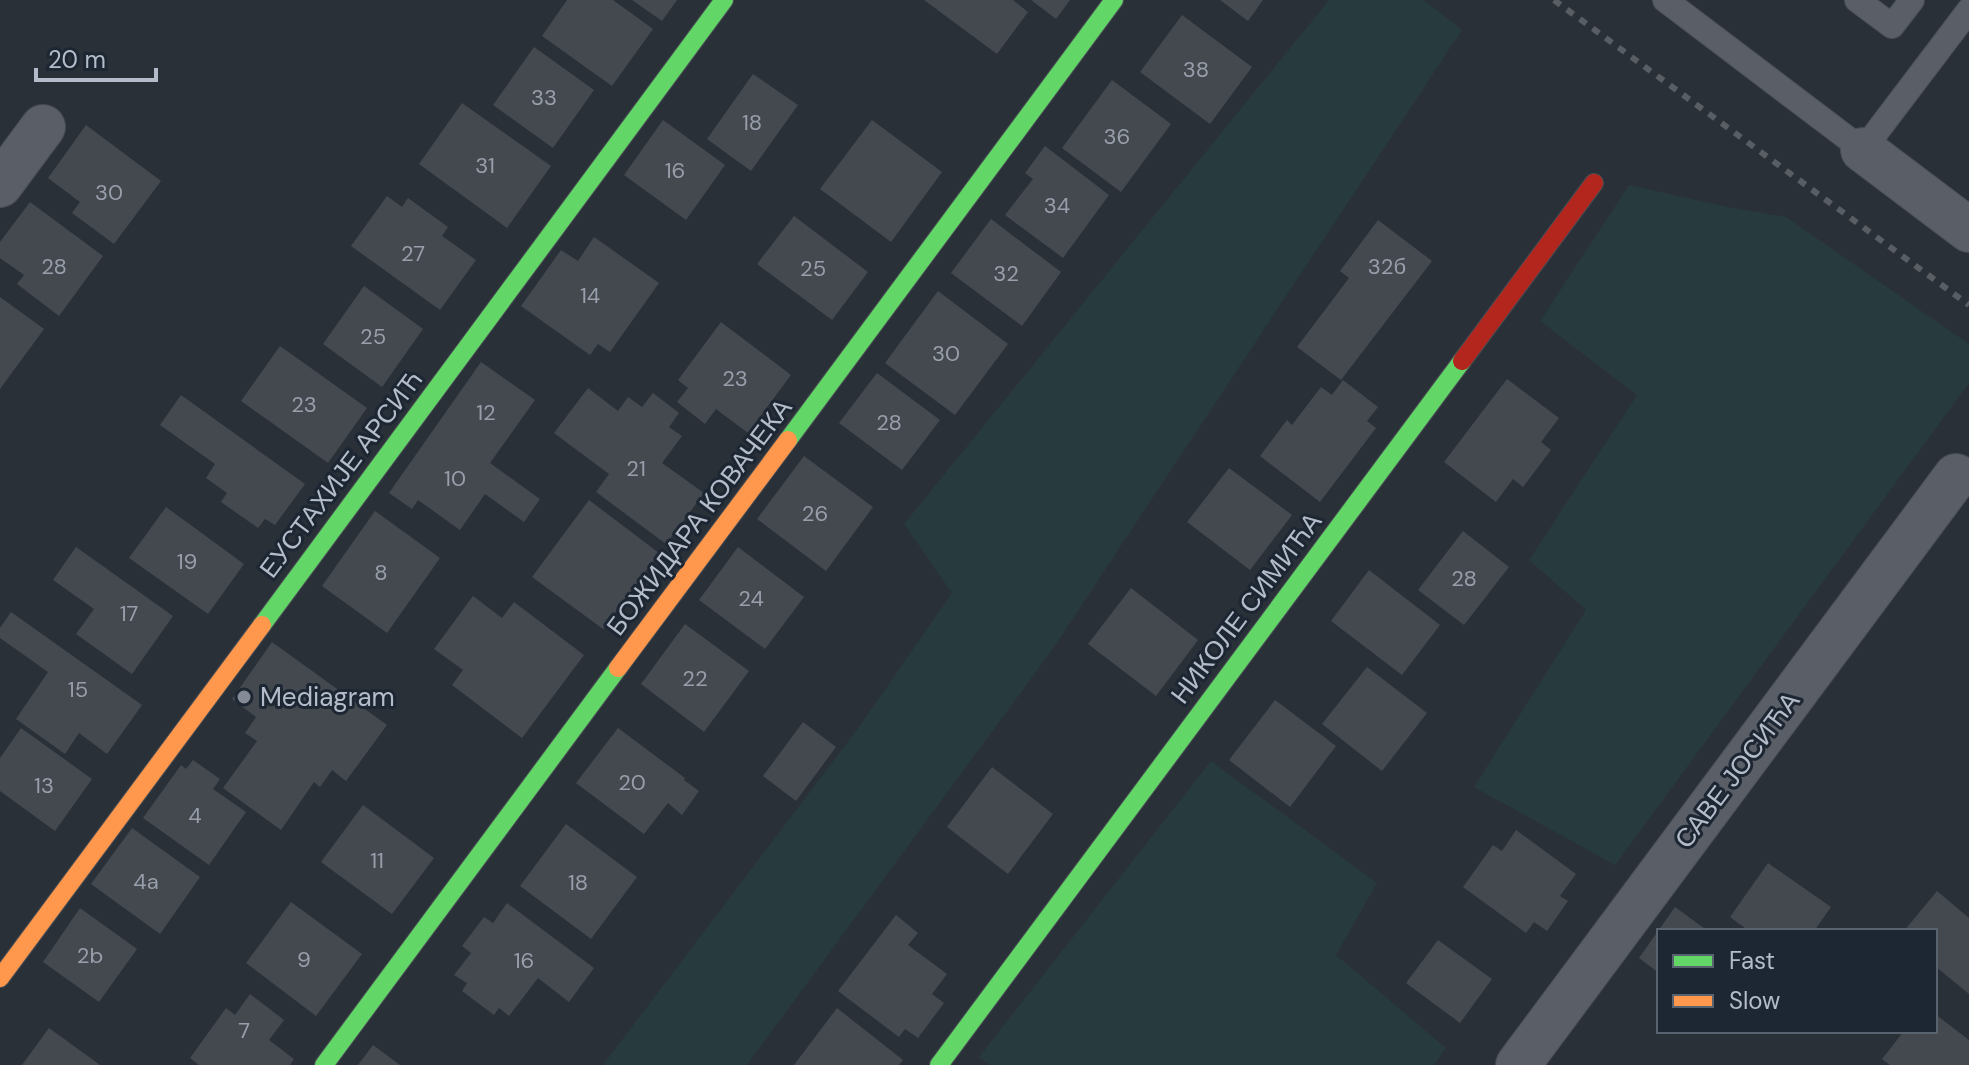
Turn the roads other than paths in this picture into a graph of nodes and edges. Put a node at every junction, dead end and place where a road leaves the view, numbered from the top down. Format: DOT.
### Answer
graph roads {
  1 [pos="724,0"];
  2 [pos="1114,0"];
  3 [pos="1665,0"];
  4 [pos="1857,0"];
  5 [pos="1912,0"];
  6 [pos="1969,10"];
  7 [pos="43,127"];
  8 [pos="1863,150"];
  9 [pos="1594,183"];
  10 [pos="0,185"];
  11 [pos="1969,230"];
  12 [pos="1956,476"];
  13 [pos="0,978"];
  14 [pos="324,1065"];
  15 [pos="939,1065"];
  16 [pos="1518,1065"];
  1 -- 13 [label="street, ЕУСТАХИЈЕ АРСИЋ"];
  2 -- 14 [label="street, БОЖИДАРА КОВАЧЕКА"];
  3 -- 8 [label="lane"];
  4 -- 5 [label="lane"];
  6 -- 8 [label="lane"];
  7 -- 10 [label="street"];
  8 -- 11 [label="street"];
  9 -- 15 [label="street, НИКОЛЕ СИМИЋА"];
  12 -- 16 [label="street, САВЕ ЈОСИЋА"];
}
